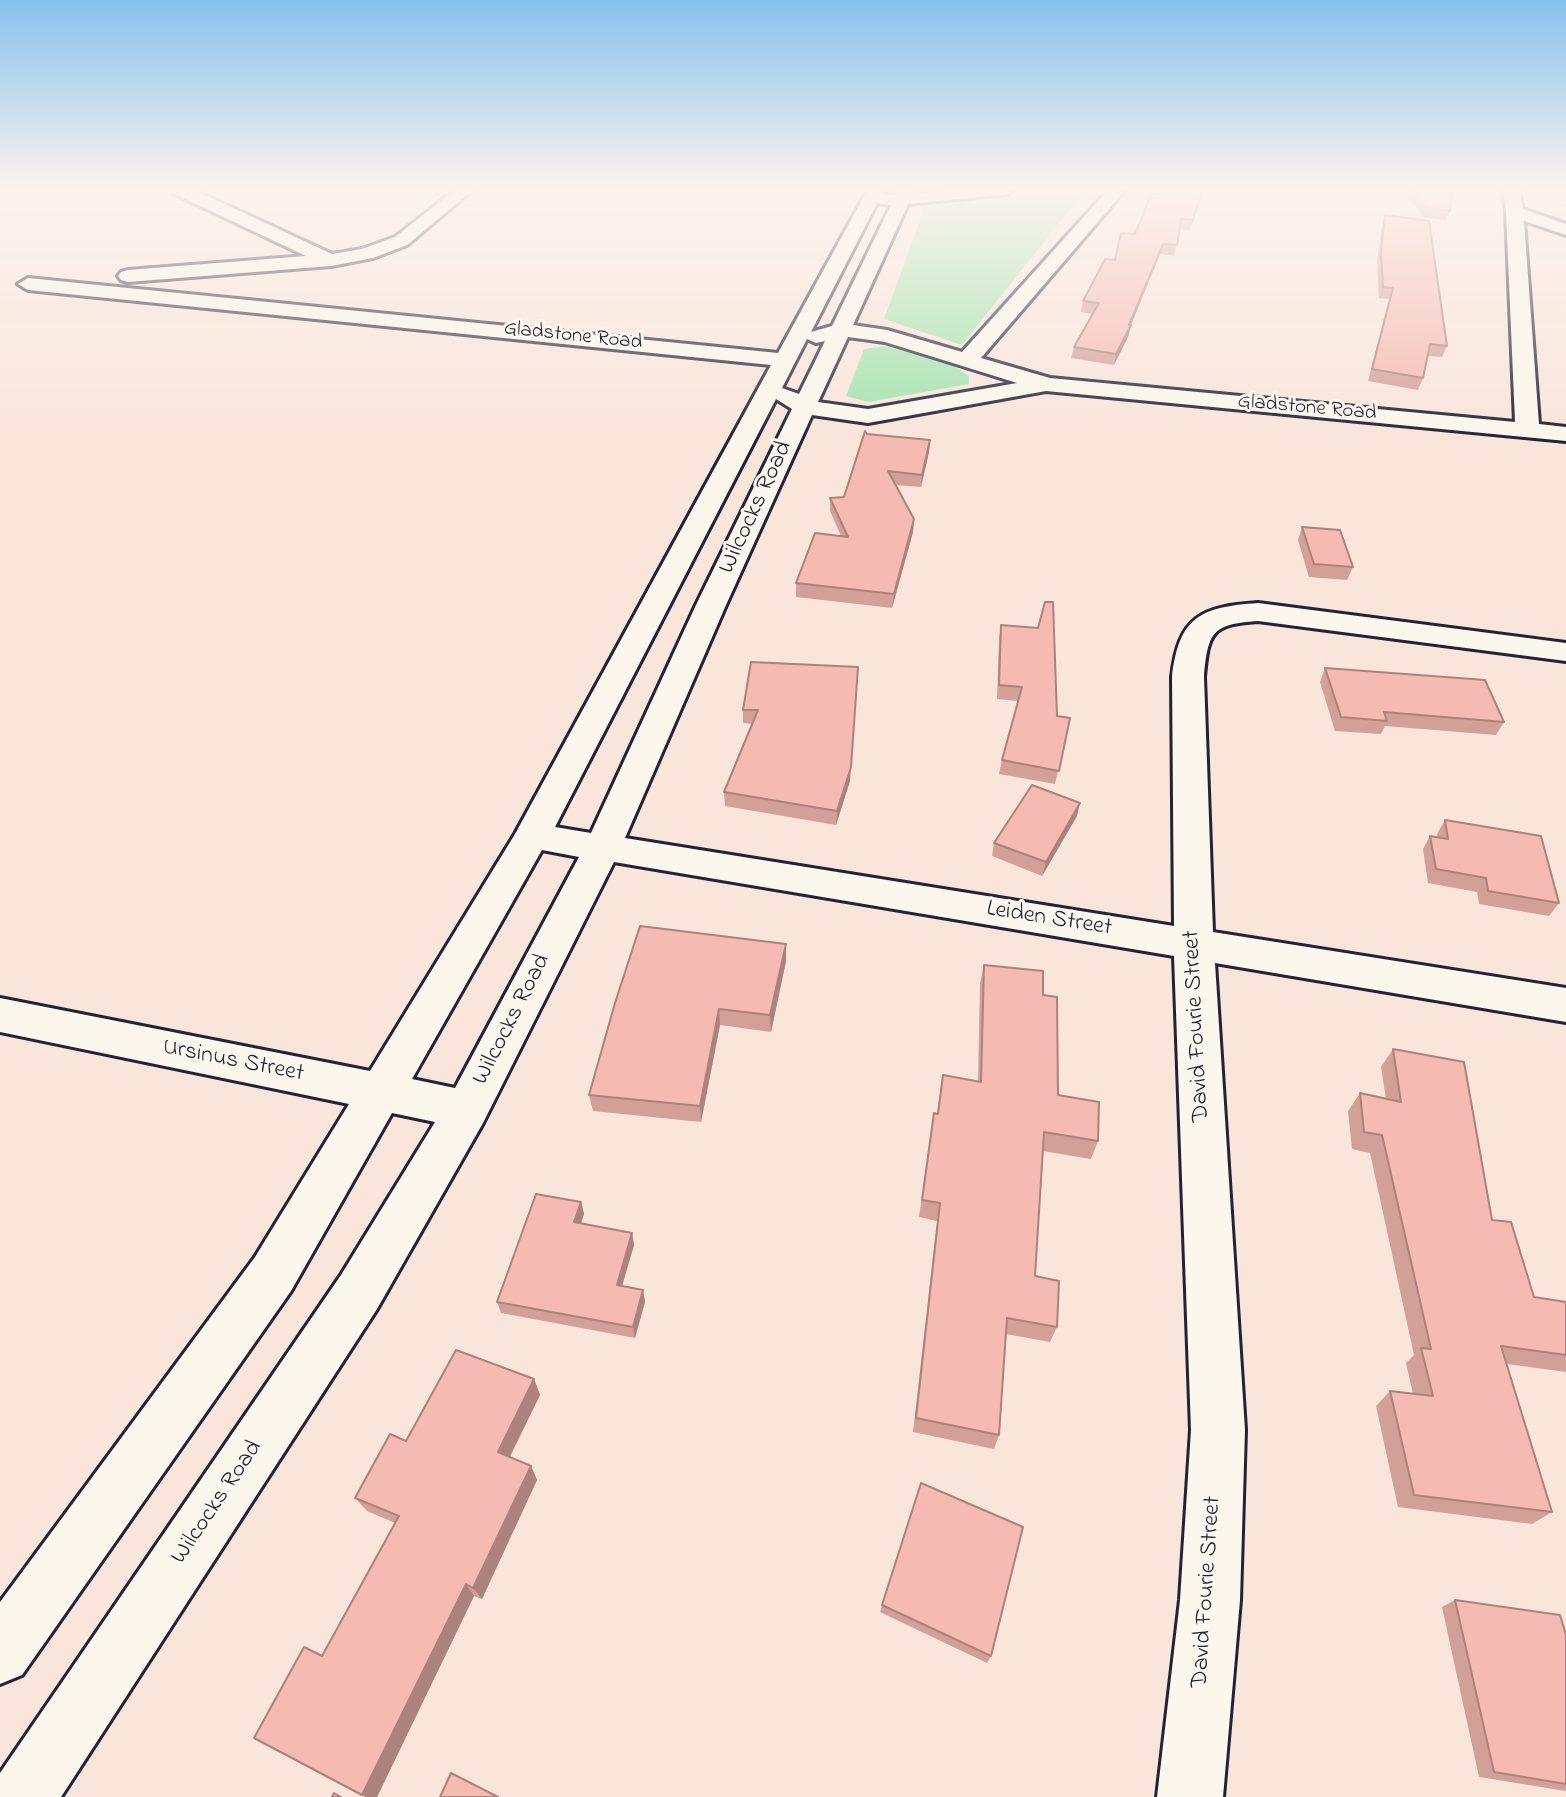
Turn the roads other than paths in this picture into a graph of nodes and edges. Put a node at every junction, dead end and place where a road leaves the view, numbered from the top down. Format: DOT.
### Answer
graph roads {
  1 [pos="171,273"];
  2 [pos="844,273"];
  3 [pos="861,273"];
  4 [pos="1044,273"];
  5 [pos="1519,273"];
  6 [pos="331,296"];
  7 [pos="311,312"];
  8 [pos="841,330"];
  9 [pos="965,362"];
  10 [pos="787,374"];
  11 [pos="1048,385"];
  12 [pos="1527,430"];
  13 [pos="1566,434"];
  14 [pos="659,601"];
  15 [pos="710,605"];
  16 [pos="1566,652"];
  17 [pos="532,836"];
  18 [pos="602,849"];
  19 [pos="1194,944"];
  20 [pos="1566,1005"];
  21 [pos="0,1015"];
  22 [pos="382,1092"];
  23 [pos="467,1110"];
  24 [pos="0,1653"];
  25 [pos="23,1797"];
  26 [pos="1189,1797"];
  1 -- 7 [label="street, Gladstone Road"];
  2 -- 10 [label="street, Wilcocks Road"];
  3 -- 8 [label="street, Wilcocks Road"];
  4 -- 9 [label="street"];
  5 -- 12 [label="street"];
  6 -- 7 [label="street"];
  7 -- 10 [label="street, Gladstone Road"];
  8 -- 9 [label="street, Gladstone Road"];
  8 -- 10 [label="street, Wilcocks Road"];
  8 -- 10 [label="street, Gladstone Road"];
  9 -- 11 [label="street, Gladstone Road"];
  10 -- 11 [label="street, Gladstone Road"];
  10 -- 14 [label="street, Wilcocks Road"];
  10 -- 15 [label="street, Wilcocks Road"];
  11 -- 12 [label="street, Gladstone Road"];
  12 -- 13 [label="street, Gladstone Road"];
  14 -- 15 [label="street"];
  14 -- 17 [label="street, Wilcocks Road"];
  15 -- 18 [label="street, Wilcocks Road"];
  16 -- 19 [label="street, David Fourie Street"];
  17 -- 18 [label="street, Leiden Street"];
  17 -- 22 [label="street, Wilcocks Road"];
  18 -- 19 [label="street, Leiden Street"];
  18 -- 23 [label="street, Wilcocks Road"];
  19 -- 20 [label="street, Leiden Street"];
  19 -- 26 [label="street, David Fourie Street"];
  21 -- 22 [label="street, Ursinus Street"];
  22 -- 23 [label="street, Ursinus Street"];
  22 -- 24 [label="street, Wilcocks Road"];
  23 -- 25 [label="street, Wilcocks Road"];
}
